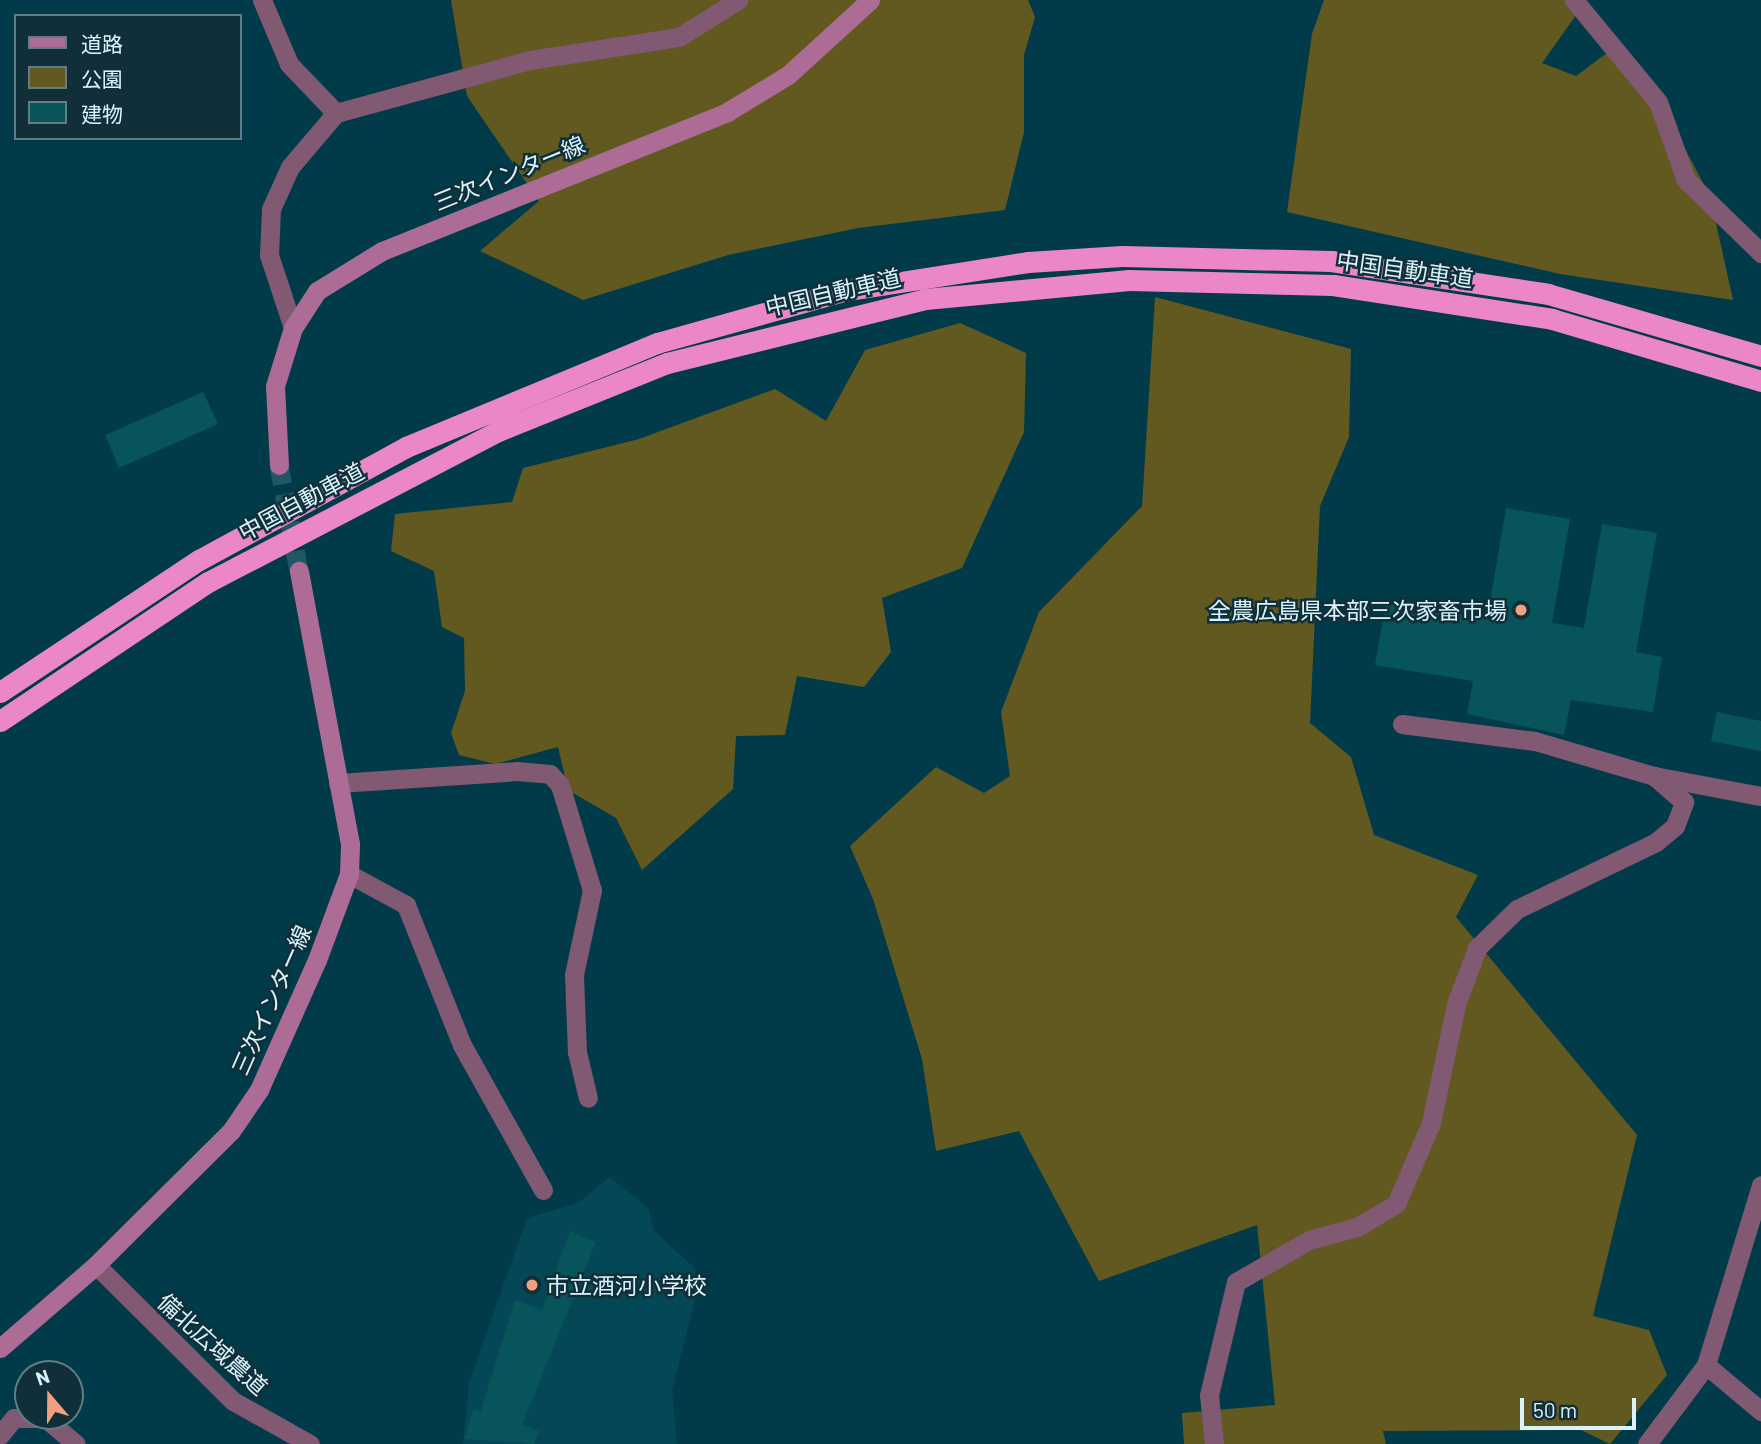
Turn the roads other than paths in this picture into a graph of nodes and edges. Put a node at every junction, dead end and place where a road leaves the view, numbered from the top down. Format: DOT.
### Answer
graph roads {
  1 [pos="262,0"];
  2 [pos="738,0"];
  3 [pos="870,0"];
  4 [pos="1574,0"];
  5 [pos="336,113"];
  6 [pos="1761,253"];
  7 [pos="1656,322"];
  8 [pos="293,328"];
  9 [pos="1761,348"];
  10 [pos="1761,356"];
  11 [pos="1761,381"];
  12 [pos="279,465"];
  13 [pos="299,572"];
  14 [pos="0,692"];
  15 [pos="0,721"];
  16 [pos="1402,724"];
  17 [pos="1654,776"];
  18 [pos="338,783"];
  19 [pos="1761,796"];
  20 [pos="349,874"];
  21 [pos="588,1098"];
  22 [pos="1761,1185"];
  23 [pos="543,1190"];
  24 [pos="96,1265"];
  25 [pos="0,1348"];
  26 [pos="1706,1365"];
  27 [pos="1761,1411"];
  28 [pos="0,1435"];
  29 [pos="76,1444"];
  30 [pos="310,1444"];
  31 [pos="1214,1444"];
  32 [pos="1647,1444"];
  1 -- 5 [label="street"];
  2 -- 5 [label="street"];
  3 -- 8 [label="main road, 三次インター線"];
  4 -- 6 [label="street"];
  5 -- 8 [label="street"];
  7 -- 9 [label="highway"];
  7 -- 10 [label="highway, 中国自動車道"];
  7 -- 14 [label="highway, 中国自動車道"];
  8 -- 12 [label="main road, 三次インター線"];
  11 -- 15 [label="highway, 中国自動車道"];
  13 -- 18 [label="main road, 三次インター線"];
  16 -- 17 [label="street"];
  17 -- 19 [label="street"];
  17 -- 31 [label="street"];
  18 -- 20 [label="main road, 三次インター線"];
  18 -- 21 [label="street"];
  20 -- 23 [label="street"];
  20 -- 24 [label="main road, 三次インター線"];
  22 -- 26 [label="street"];
  24 -- 25 [label="main road, 三次インター線"];
  24 -- 30 [label="street, 備北広域農道"];
  26 -- 27 [label="street"];
  26 -- 32 [label="street"];
  28 -- 29 [label="street"];
}
